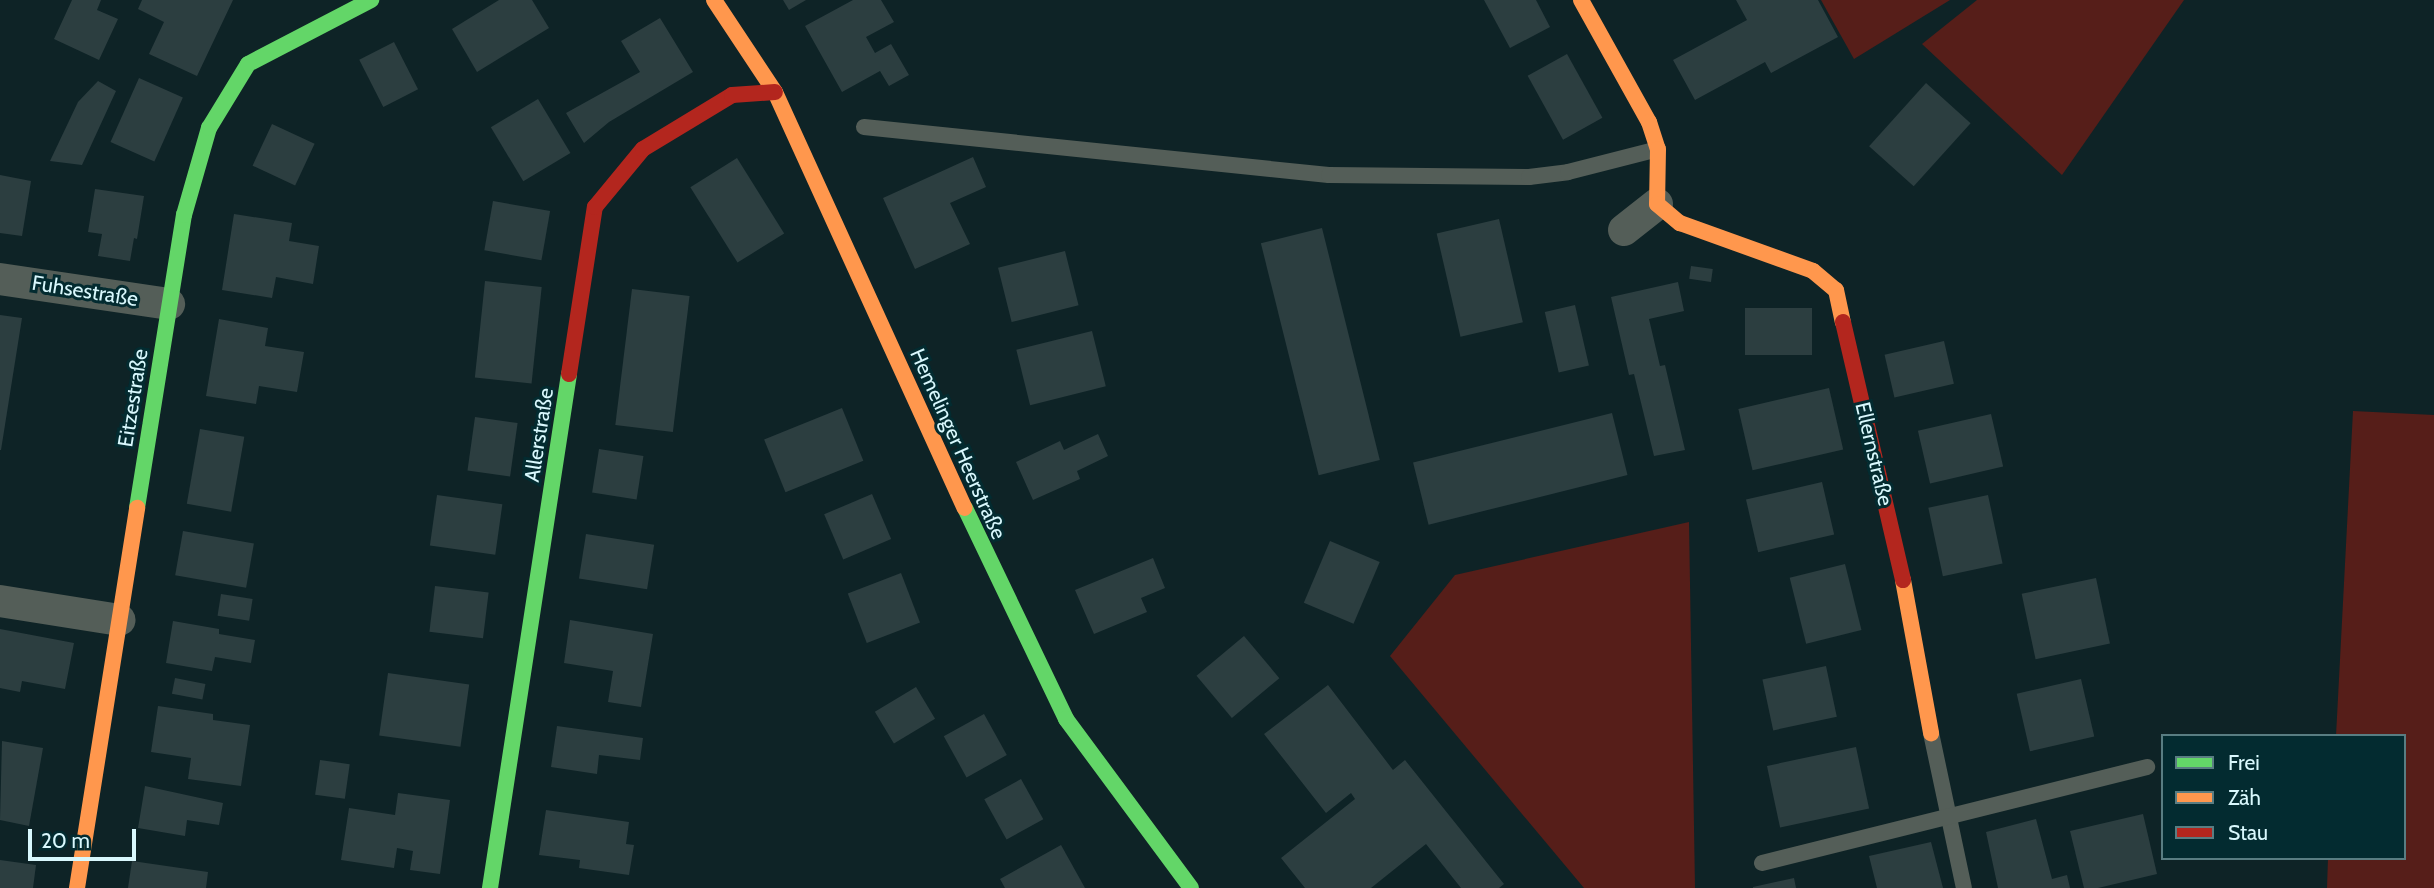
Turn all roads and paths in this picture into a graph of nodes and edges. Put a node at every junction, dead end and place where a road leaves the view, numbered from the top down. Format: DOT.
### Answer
graph roads {
  1 [pos="714,0"];
  2 [pos="1581,0"];
  3 [pos="348,4"];
  4 [pos="775,92"];
  5 [pos="864,127"];
  6 [pos="1658,149"];
  7 [pos="1657,204"];
  8 [pos="1624,230"];
  9 [pos="0,279"];
  10 [pos="169,304"];
  11 [pos="0,601"];
  12 [pos="120,620"];
  13 [pos="1931,733"];
  14 [pos="2147,767"];
  15 [pos="1947,815"];
  16 [pos="1762,863"];
  17 [pos="77,888"];
  18 [pos="490,888"];
  19 [pos="1191,888"];
  20 [pos="1964,888"];
  1 -- 4 [label="street, Hemelinger Heerstraße"];
  2 -- 6 [label="street"];
  3 -- 10 [label="street, Eitzestraße"];
  4 -- 18 [label="street, Allerstraße"];
  4 -- 19 [label="street, Hemelinger Heerstraße"];
  5 -- 6 [label="lane"];
  6 -- 7 [label="street"];
  7 -- 8 [label="street"];
  7 -- 13 [label="street, Ellernstraße"];
  9 -- 10 [label="street, Fuhsestraße"];
  10 -- 12 [label="street, Eitzestraße"];
  11 -- 12 [label="street"];
  12 -- 17 [label="street, Eitzestraße"];
  13 -- 15 [label="lane, Ellernstraße"];
  14 -- 15 [label="lane"];
  15 -- 16 [label="lane"];
  15 -- 20 [label="lane, Ellernstraße"];
}
